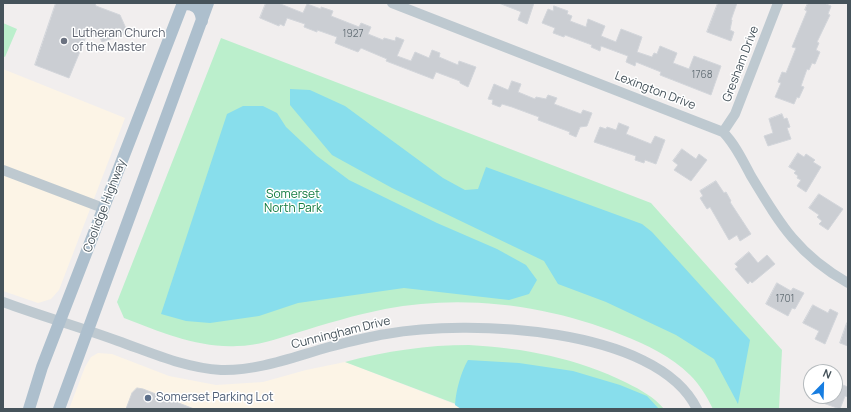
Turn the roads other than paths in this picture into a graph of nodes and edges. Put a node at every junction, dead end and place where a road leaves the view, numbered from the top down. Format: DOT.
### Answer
graph roads {
  1 [pos="208,3"];
  2 [pos="392,3"];
  3 [pos="778,3"];
  4 [pos="183,4"];
  5 [pos="202,21"];
  6 [pos="724,132"];
  7 [pos="3,170"];
  8 [pos="103,208"];
  9 [pos="848,283"];
  10 [pos="3,302"];
  11 [pos="60,322"];
  12 [pos="88,330"];
  13 [pos="29,409"];
  14 [pos="59,409"];
  15 [pos="697,409"];
  1 -- 5 [label="main road"];
  2 -- 6 [label="street, Lexington Drive"];
  3 -- 6 [label="street, Gresham Drive"];
  4 -- 5 [label="main road"];
  4 -- 8 [label="main road, Coolidge Highway"];
  5 -- 12 [label="main road"];
  6 -- 9 [label="street"];
  7 -- 8 [label="street"];
  8 -- 11 [label="main road, Coolidge Highway"];
  10 -- 11 [label="street, Cunningham Drive"];
  11 -- 12 [label="street, Cunningham Drive"];
  11 -- 13 [label="main road, Coolidge Highway"];
  12 -- 14 [label="main road"];
  12 -- 15 [label="street, Cunningham Drive"];
}
